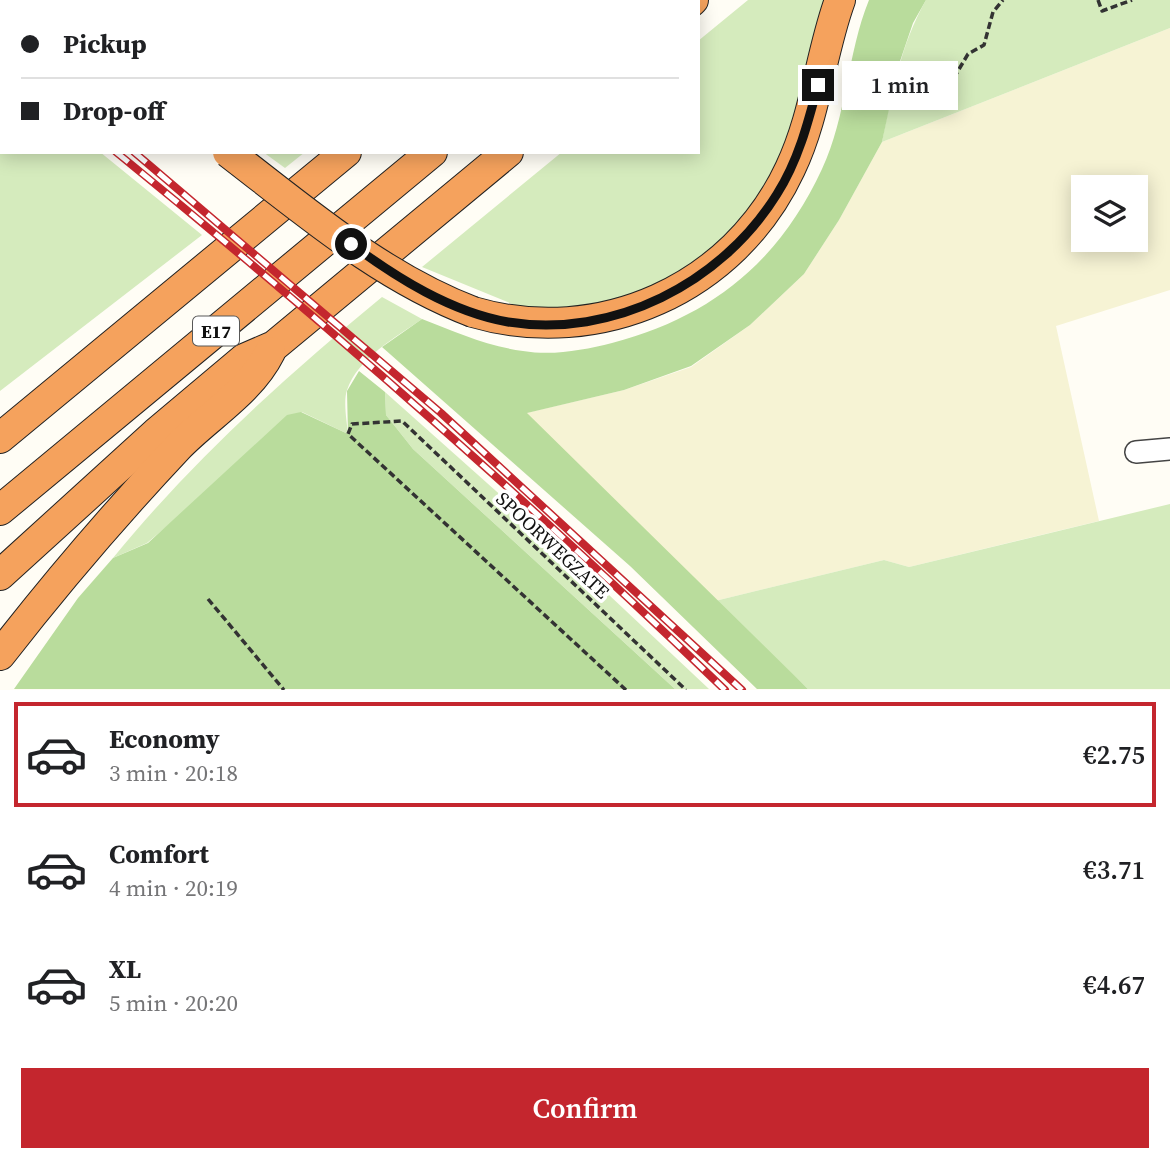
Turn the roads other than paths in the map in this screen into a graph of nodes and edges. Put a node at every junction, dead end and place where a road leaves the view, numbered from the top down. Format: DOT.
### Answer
graph roads {
  1 [pos="840,0"];
  2 [pos="232,154"];
  3 [pos="344,154"];
  4 [pos="430,154"];
  5 [pos="506,154"];
  6 [pos="274,346"];
  7 [pos="57,389"];
  8 [pos="0,413"];
  9 [pos="0,438"];
  10 [pos="1170,449"];
  11 [pos="1136,452"];
  12 [pos="0,510"];
  13 [pos="0,575"];
  14 [pos="0,655"];
  1 -- 2 [label="highway, bridge"];
  3 -- 7 [label="highway"];
  4 -- 12 [label="highway, E17"];
  5 -- 6 [label="highway, E17"];
  6 -- 13 [label="highway, E17"];
  6 -- 14 [label="highway, E17"];
  7 -- 8 [label="highway"];
  7 -- 9 [label="highway"];
  10 -- 11 [label="lane"];
}
